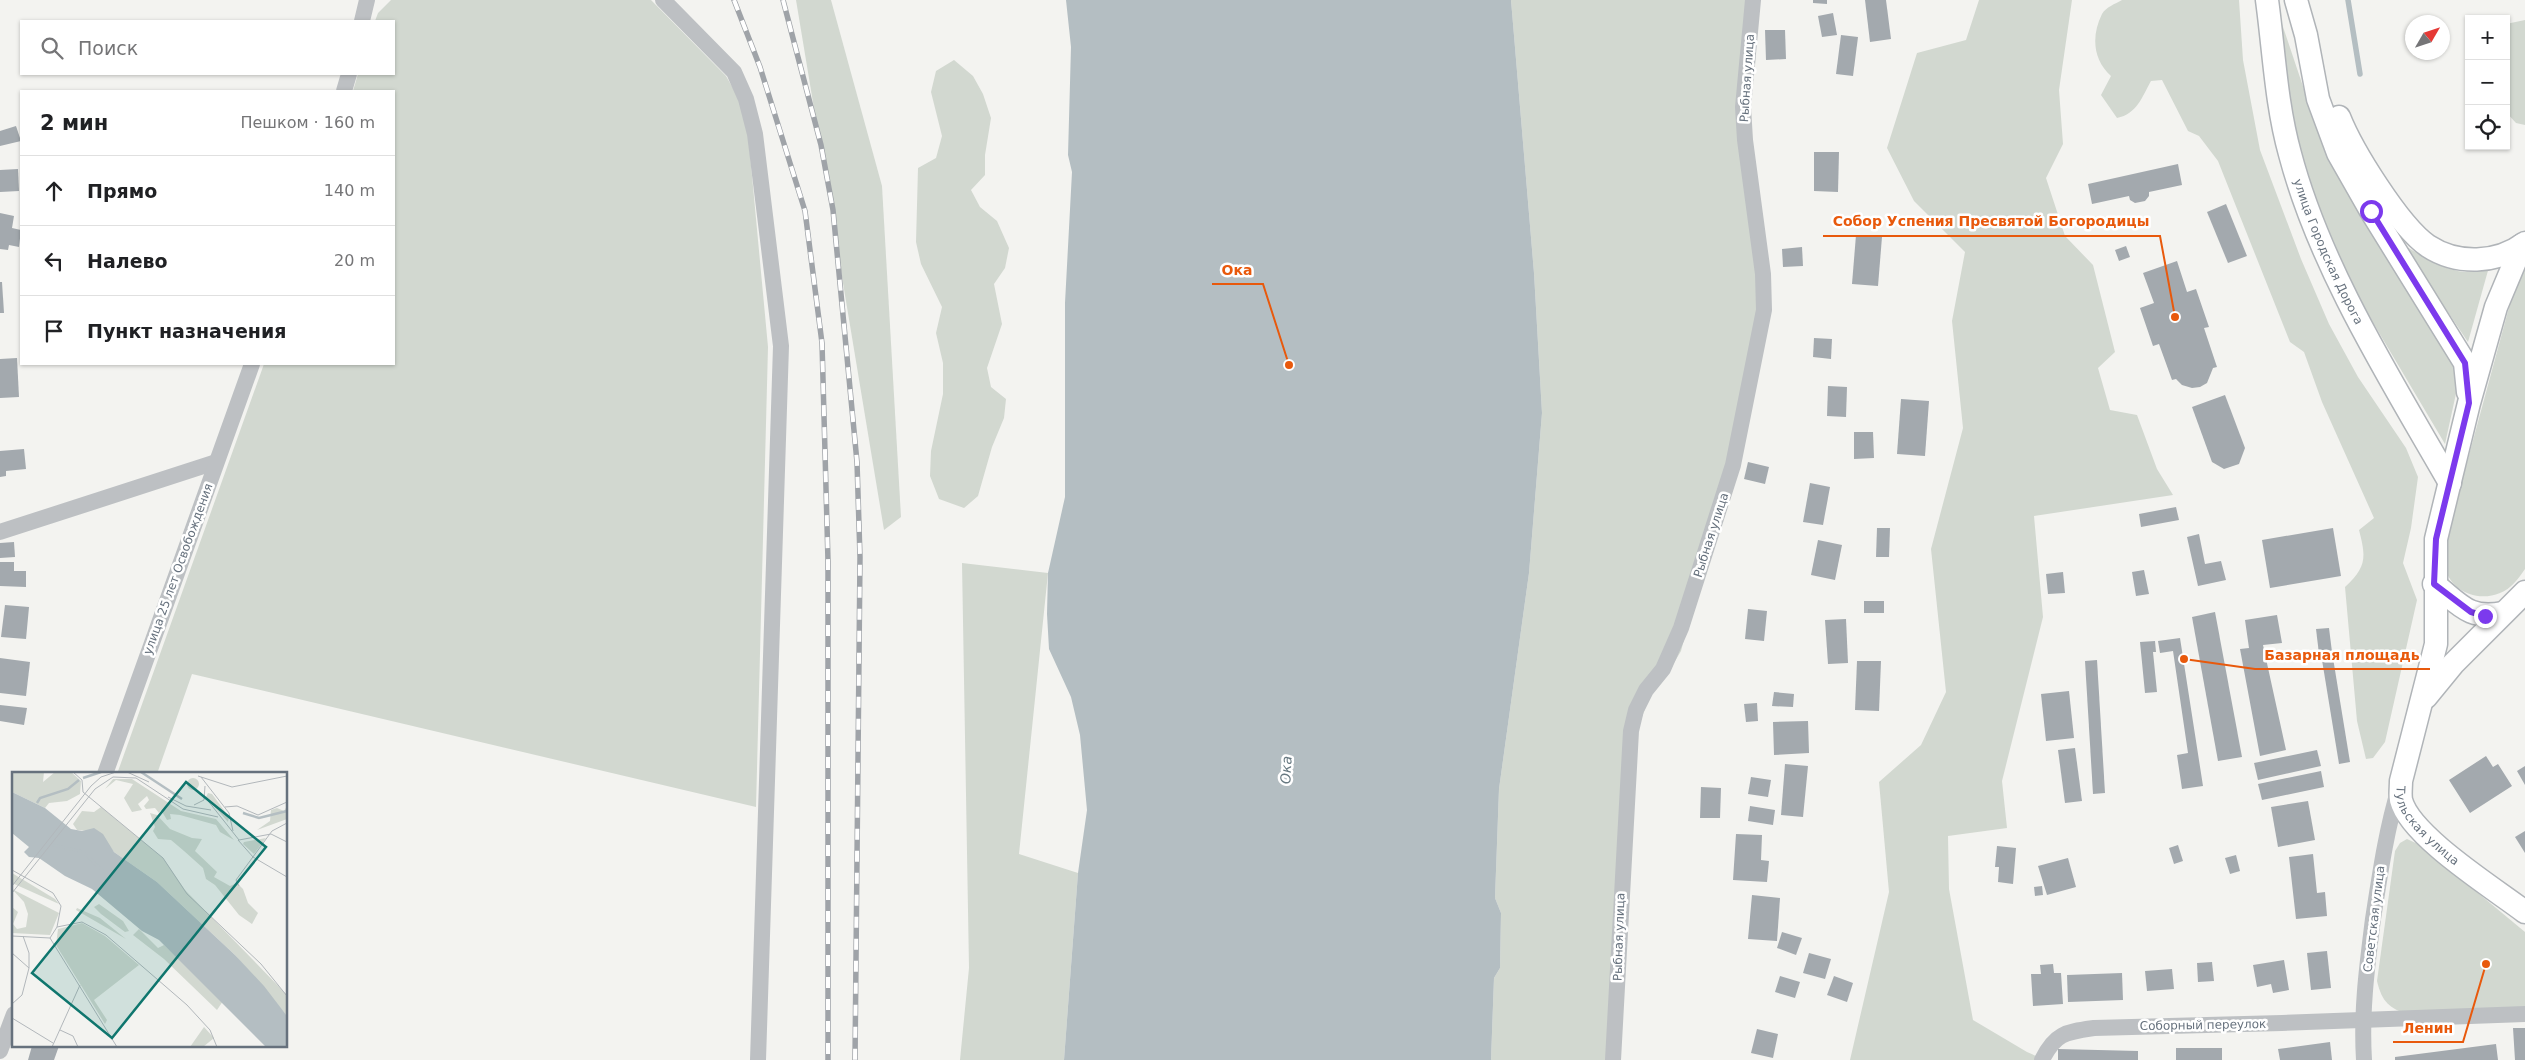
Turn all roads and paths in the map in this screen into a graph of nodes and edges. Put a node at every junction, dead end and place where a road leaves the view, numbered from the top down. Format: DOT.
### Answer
graph roads {
  1 [pos="367,0"];
  2 [pos="663,0"];
  3 [pos="1752,0"];
  4 [pos="2267,0"];
  5 [pos="2296,0"];
  6 [pos="362,20"];
  7 [pos="2306,35"];
  8 [pos="349,75"];
  9 [pos="344,90"];
  10 [pos="2524,244"];
  11 [pos="252,365"];
  12 [pos="2469,403"];
  13 [pos="216,462"];
  14 [pos="2450,483"];
  15 [pos="0,532"];
  16 [pos="2434,584"];
  17 [pos="2525,592"];
  18 [pos="2503,613"];
  19 [pos="2421,704"];
  20 [pos="106,772"];
  21 [pos="2401,781"];
  22 [pos="2525,912"];
  23 [pos="2525,1014"];
  24 [pos="12,1019"];
  25 [pos="2361,1021"];
  26 [pos="0,1051"];
  27 [pos="758,1060"];
  28 [pos="1613,1060"];
  29 [pos="2042,1060"];
  30 [pos="2364,1060"];
  1 -- 6 [label="street"];
  2 -- 27 [label="street"];
  3 -- 28 [label="street, Рыбная улица"];
  4 -- 14 [label="main road, улица Городская Дорога"];
  5 -- 7 [label="main road"];
  7 -- 10 [label="main road"];
  7 -- 12 [label="main road"];
  8 -- 9 [label="street"];
  10 -- 12 [label="main road"];
  11 -- 13 [label="street, улица 25 лет Освобождения"];
  12 -- 14 [label="main road"];
  13 -- 15 [label="street"];
  13 -- 20 [label="street, улица 25 лет Освобождения"];
  14 -- 16 [label="main road"];
  16 -- 18 [label="main road"];
  16 -- 19 [label="main road, Тульская улица"];
  17 -- 18 [label="main road"];
  18 -- 19 [label="main road, Тульская улица"];
  19 -- 21 [label="main road, Тульская улица"];
  21 -- 22 [label="main road, Тульская улица"];
  21 -- 25 [label="street, Советская улица"];
  23 -- 25 [label="street, Соборный переулок"];
  24 -- 26 [label="street"];
  25 -- 29 [label="street, Соборный переулок"];
  25 -- 30 [label="street, Советская улица"];
}
